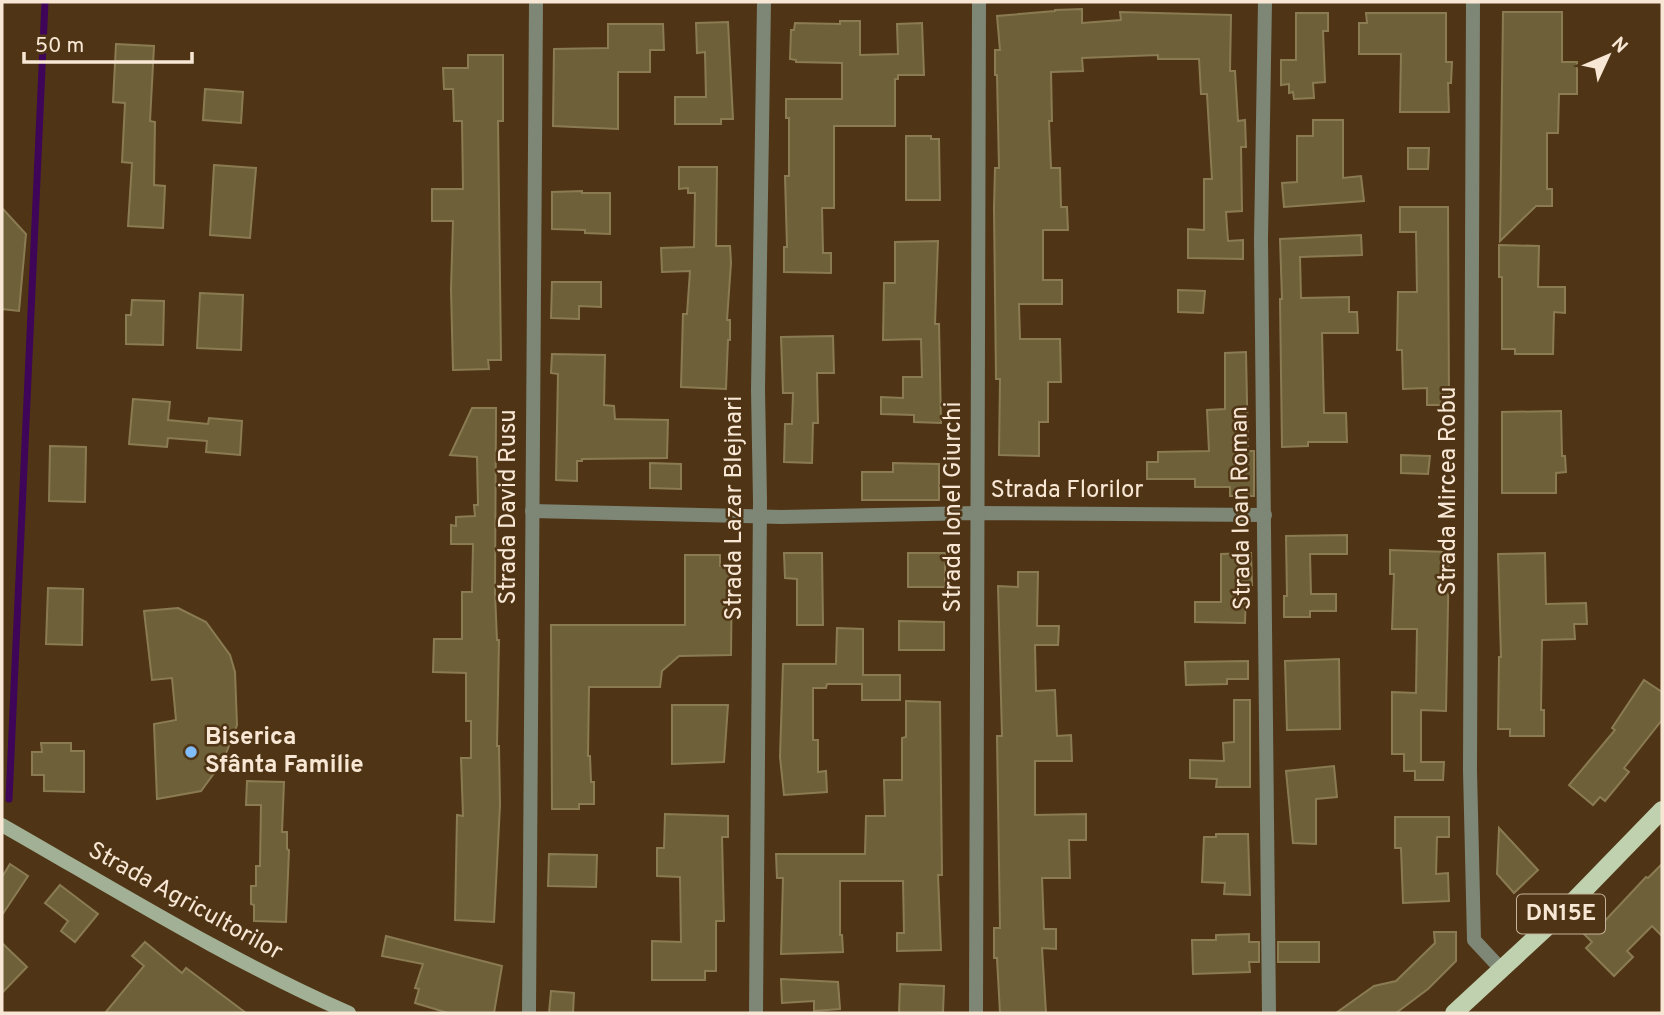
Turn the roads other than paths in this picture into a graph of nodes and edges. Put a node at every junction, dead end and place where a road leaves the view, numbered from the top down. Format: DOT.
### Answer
graph roads {
  1 [pos="536,2"];
  2 [pos="764,2"];
  3 [pos="979,2"];
  4 [pos="1265,2"];
  5 [pos="1473,2"];
  6 [pos="532,511"];
  7 [pos="976,513"];
  8 [pos="759,515"];
  9 [pos="1265,515"];
  10 [pos="1662,810"];
  11 [pos="2,825"];
  12 [pos="1502,970"];
  13 [pos="349,1013"];
  14 [pos="529,1013"];
  15 [pos="756,1013"];
  16 [pos="976,1013"];
  17 [pos="1269,1013"];
  18 [pos="1454,1013"];
  1 -- 6 [label="street, Strada David Rusu"];
  2 -- 8 [label="street, Strada Lazar Blejnari"];
  3 -- 7 [label="street, Strada Ionel Giurchi"];
  4 -- 9 [label="street, Strada Ioan Roman"];
  5 -- 12 [label="street, Strada Mircea Robu"];
  6 -- 8 [label="street, Strada Florilor"];
  6 -- 14 [label="street, Strada David Rusu"];
  7 -- 8 [label="street, Strada Florilor"];
  7 -- 9 [label="street, Strada Florilor"];
  7 -- 16 [label="street, Strada Ionel Giurchi"];
  8 -- 15 [label="street, Strada Lazar Blejnari"];
  9 -- 17 [label="street, Strada Ioan Roman"];
  10 -- 12 [label="main road, DN15E"];
  11 -- 13 [label="street, Strada Agricultorilor"];
  12 -- 18 [label="main road, DN15E"];
}
